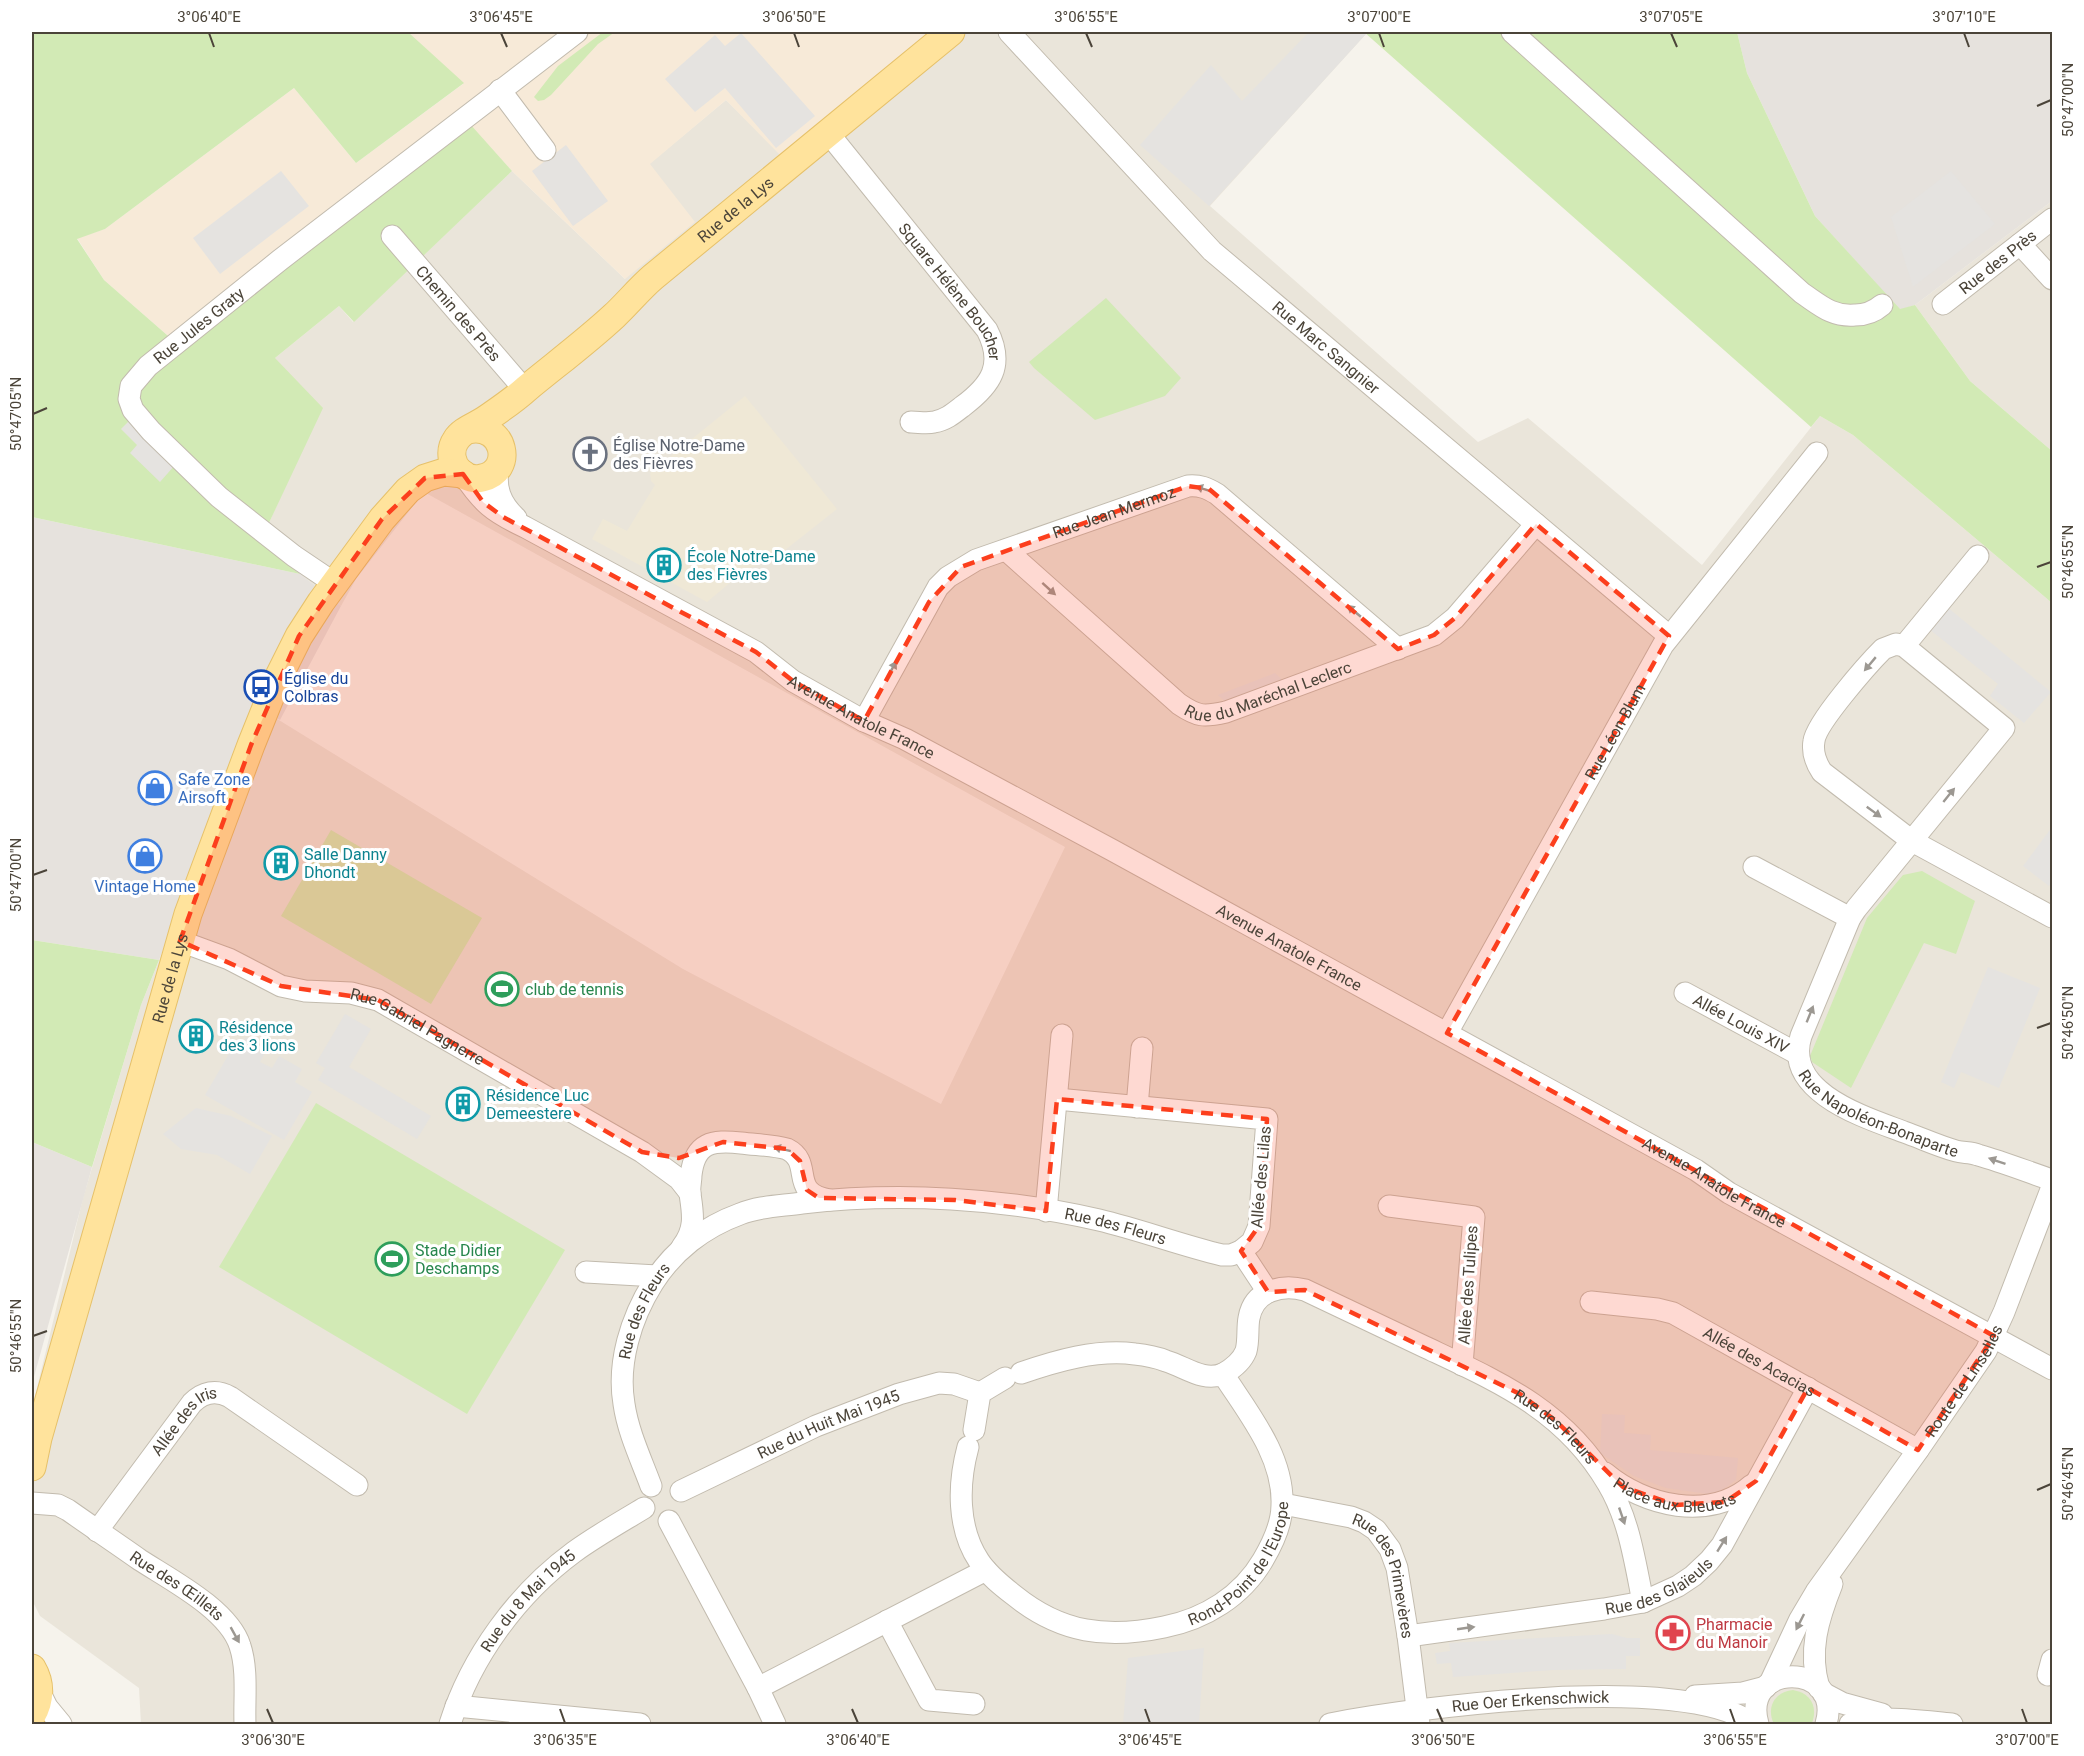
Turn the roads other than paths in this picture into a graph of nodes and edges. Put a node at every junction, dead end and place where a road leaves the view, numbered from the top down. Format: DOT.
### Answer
graph roads {
  1 [pos="577,32"];
  2 [pos="951,32"];
  3 [pos="1009,32"];
  4 [pos="1512,32"];
  5 [pos="500,90"];
  6 [pos="829,134"];
  7 [pos="545,150"];
  8 [pos="2052,219"];
  9 [pos="392,236"];
  10 [pos="2020,244"];
  11 [pos="2052,279"];
  12 [pos="1943,304"];
  13 [pos="1882,305"];
  14 [pos="525,390"];
  15 [pos="911,422"];
  16 [pos="463,433"];
  17 [pos="1817,453"];
  18 [pos="500,459"];
  19 [pos="463,474"];
  20 [pos="382,519"];
  21 [pos="1536,524"];
  22 [pos="525,527"];
  23 [pos="1006,550"];
  24 [pos="1978,556"];
  25 [pos="334,583"];
  26 [pos="1669,636"];
  27 [pos="1904,646"];
  28 [pos="1398,649"];
  29 [pos="864,721"];
  30 [pos="1912,841"];
  31 [pos="1754,867"];
  32 [pos="2052,917"];
  33 [pos="1850,918"];
  34 [pos="180,941"];
  35 [pos="1685,993"];
  36 [pos="1447,1034"];
  37 [pos="1062,1035"];
  38 [pos="1142,1048"];
  39 [pos="1798,1054"];
  40 [pos="1057,1099"];
  41 [pos="1137,1107"];
  42 [pos="642,1152"];
  43 [pos="697,1153"];
  44 [pos="802,1171"];
  45 [pos="2052,1180"];
  46 [pos="2052,1187"];
  47 [pos="691,1198"];
  48 [pos="831,1200"];
  49 [pos="781,1206"];
  50 [pos="1389,1206"];
  51 [pos="1046,1211"];
  52 [pos="724,1220"];
  53 [pos="1241,1251"];
  54 [pos="677,1252"];
  55 [pos="586,1272"];
  56 [pos="657,1276"];
  57 [pos="1268,1292"];
  58 [pos="1591,1302"];
  59 [pos="1994,1336"];
  60 [pos="1462,1365"];
  61 [pos="2052,1369"];
  62 [pos="1223,1374"];
  63 [pos="1808,1388"];
  64 [pos="980,1393"];
  65 [pos="1918,1450"];
  66 [pos="1595,1464"];
  67 [pos="32,1467"];
  68 [pos="1756,1481"];
  69 [pos="357,1485"];
  70 [pos="651,1486"];
  71 [pos="681,1491"];
  72 [pos="32,1503"];
  73 [pos="1282,1504"];
  74 [pos="644,1508"];
  75 [pos="669,1521"];
  76 [pos="97,1531"];
  77 [pos="1844,1556"];
  78 [pos="986,1570"];
  79 [pos="1643,1602"];
  80 [pos="887,1621"];
  81 [pos="1408,1636"];
  82 [pos="33,1682"];
  83 [pos="1768,1685"];
  84 [pos="758,1688"];
  85 [pos="1821,1690"];
  86 [pos="1661,1698"];
  87 [pos="974,1704"];
  88 [pos="453,1715"];
  89 [pos="1418,1717"];
  90 [pos="1909,1720"];
  91 [pos="60,1725"];
  92 [pos="245,1725"];
  93 [pos="640,1725"];
  94 [pos="775,1725"];
  95 [pos="1330,1725"];
  96 [pos="1753,1725"];
  97 [pos="1758,1725"];
  98 [pos="1826,1725"];
  99 [pos="1850,1725"];
  100 [pos="1952,1725"];
  1 -- 5 [label="street, Rue Jules Graty"];
  2 -- 6 [label="main road, Rue de la Lys"];
  3 -- 21 [label="street, Rue Marc Sangnier"];
  4 -- 13 [label="street"];
  5 -- 7 [label="street"];
  5 -- 25 [label="street, Rue Jules Graty"];
  6 -- 14 [label="main road, Rue de la Lys"];
  6 -- 15 [label="street, Square Hélène Boucher"];
  8 -- 10 [label="street, Rue des Près"];
  9 -- 14 [label="street, Chemin des Près"];
  10 -- 11 [label="street"];
  10 -- 12 [label="street, Rue des Près"];
  14 -- 16 [label="main road, Rue de la Lys"];
  14 -- 18 [label="main road, Rue de la Lys"];
  16 -- 18 [label="main road"];
  16 -- 19 [label="main road"];
  16 -- 20 [label="main road, Rue de la Lys"];
  17 -- 26 [label="street, Rue Léon Blum"];
  18 -- 19 [label="main road"];
  18 -- 22 [label="street, Avenue Anatole France"];
  19 -- 20 [label="main road, Rue de la Lys"];
  19 -- 22 [label="street, Avenue Anatole France"];
  20 -- 25 [label="main road, Rue de la Lys"];
  21 -- 26 [label="street, Rue Marc Sangnier"];
  21 -- 28 [label="street, Rue du Maréchal Leclerc"];
  22 -- 29 [label="street, Avenue Anatole France"];
  28 -- 23 [label="street, Rue Jean Mermoz, one-way"];
  23 -- 28 [label="street, Rue du Maréchal Leclerc, one-way"];
  29 -- 23 [label="street, Rue Jean Mermoz, one-way"];
  24 -- 27 [label="street"];
  25 -- 34 [label="main road, Rue de la Lys"];
  26 -- 36 [label="street, Rue Léon Blum"];
  30 -- 27 [label="street, Rue Napoléon-Bonaparte, one-way"];
  27 -- 30 [label="street, one-way"];
  29 -- 36 [label="street, Avenue Anatole France"];
  30 -- 32 [label="street"];
  30 -- 33 [label="street, Rue Napoléon-Bonaparte"];
  31 -- 33 [label="street"];
  39 -- 33 [label="street, Rue Napoléon-Bonaparte, one-way"];
  34 -- 42 [label="street, Rue Gabriel Pagnerre"];
  34 -- 67 [label="main road, Rue de la Lys"];
  35 -- 39 [label="street, Allée Louis XIV"];
  36 -- 59 [label="street, Avenue Anatole France"];
  37 -- 40 [label="street"];
  38 -- 41 [label="street"];
  45 -- 39 [label="street, Rue Napoléon-Bonaparte, one-way"];
  40 -- 41 [label="street, Allée des Lilas"];
  40 -- 51 [label="street"];
  41 -- 53 [label="street, Allée des Lilas"];
  42 -- 43 [label="street, Rue Gabriel Pagnerre"];
  42 -- 47 [label="street, Rue Gabriel Pagnerre"];
  44 -- 43 [label="street, one-way"];
  43 -- 47 [label="street"];
  44 -- 48 [label="street"];
  44 -- 49 [label="street"];
  46 -- 59 [label="street, Route de Linselles"];
  47 -- 52 [label="street"];
  47 -- 54 [label="street"];
  48 -- 49 [label="street, Rue des Fleurs"];
  48 -- 51 [label="street, Rue des Fleurs"];
  49 -- 52 [label="street, Rue des Fleurs"];
  50 -- 60 [label="street, Allée des Tulipes"];
  51 -- 53 [label="street, Rue des Fleurs"];
  52 -- 54 [label="street, Rue des Fleurs"];
  53 -- 57 [label="street"];
  54 -- 56 [label="street, Rue des Fleurs"];
  55 -- 56 [label="street"];
  56 -- 70 [label="street, Rue des Fleurs"];
  57 -- 60 [label="street, Rue des Fleurs"];
  57 -- 62 [label="street"];
  58 -- 63 [label="street, Allée des Acacias"];
  59 -- 61 [label="street, Avenue Anatole France"];
  59 -- 65 [label="street, Route de Linselles"];
  60 -- 66 [label="street, Rue des Fleurs"];
  62 -- 64 [label="street"];
  62 -- 73 [label="street, Rond-Point de l'Europe"];
  63 -- 65 [label="street, Allée des Acacias"];
  63 -- 68 [label="street, Rue des Glaïeuls"];
  64 -- 71 [label="street, Rue du Huit Mai 1945"];
  64 -- 78 [label="street, Rond-Point de l'Europe"];
  65 -- 77 [label="street, Route de Linselles"];
  66 -- 68 [label="street, Place aux Bleuets"];
  66 -- 79 [label="street, Rue des Fleurs, one-way"];
  79 -- 68 [label="street, Rue des Glaïeuls, one-way"];
  69 -- 76 [label="street, Allée des Iris"];
  70 -- 71 [label="street"];
  70 -- 74 [label="street"];
  71 -- 75 [label="street"];
  72 -- 76 [label="street, Rue des Œillets"];
  73 -- 78 [label="street, Rond-Point de l'Europe"];
  73 -- 81 [label="street, Rue des Primevères"];
  74 -- 75 [label="street"];
  74 -- 88 [label="street, Rue du 8 Mai 1945"];
  75 -- 84 [label="street"];
  76 -- 92 [label="street, Rue des Œillets, one-way"];
  77 -- 83 [label="street, Route de Linselles, one-way"];
  77 -- 85 [label="street, Route de Linselles"];
  78 -- 80 [label="street"];
  81 -- 79 [label="street, Rue des Glaïeuls, one-way"];
  80 -- 84 [label="street"];
  80 -- 87 [label="street"];
  81 -- 89 [label="street, Rue des Primevères"];
  82 -- 91 [label="street"];
  83 -- 85 [label="street, Rue Oer Erkenschwick"];
  83 -- 86 [label="street, Rue Oer Erkenschwick"];
  83 -- 97 [label="street, Route de Linselles"];
  84 -- 94 [label="street"];
  85 -- 90 [label="street, Rue Oer Erkenschwick"];
  85 -- 98 [label="street, Route de Linselles"];
  86 -- 89 [label="street, Rue Oer Erkenschwick"];
  86 -- 96 [label="street, Rue Oer Erkenschwick"];
  88 -- 93 [label="street"];
  89 -- 95 [label="street, Rue Oer Erkenschwick"];
  90 -- 99 [label="street"];
  90 -- 100 [label="street"];
}
